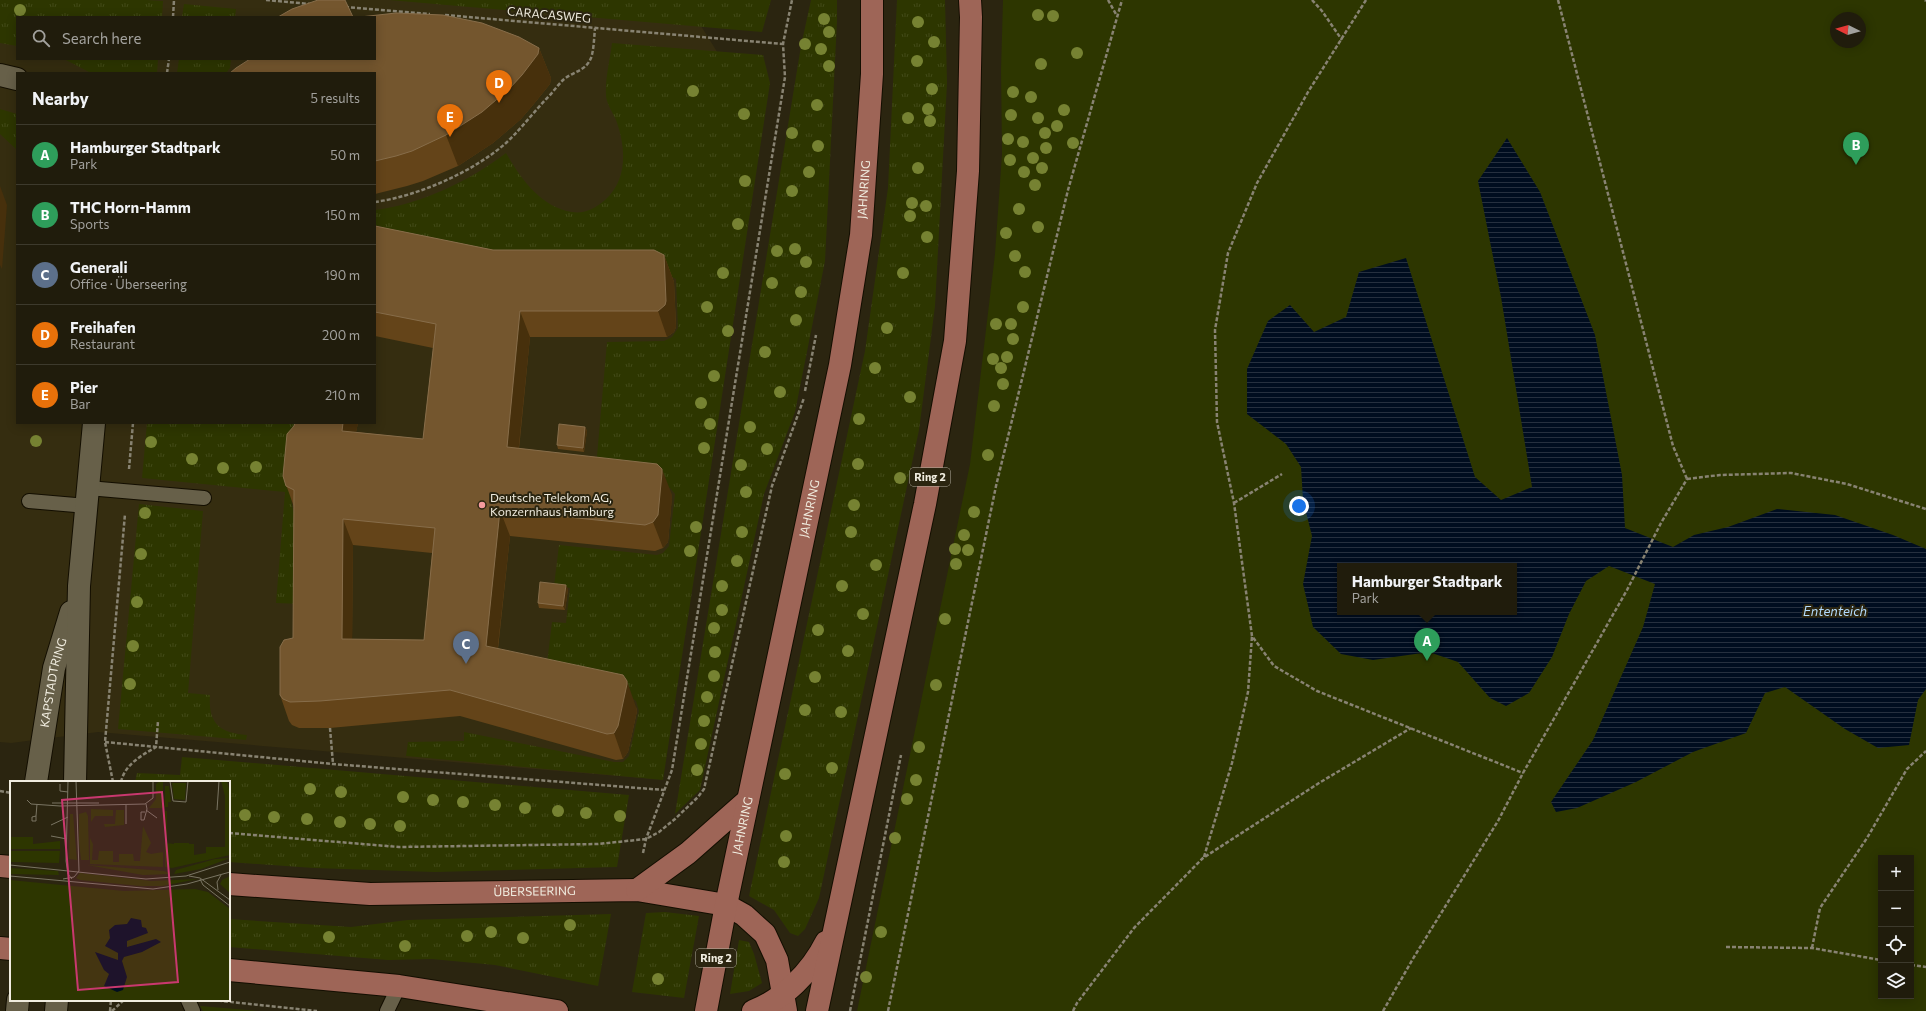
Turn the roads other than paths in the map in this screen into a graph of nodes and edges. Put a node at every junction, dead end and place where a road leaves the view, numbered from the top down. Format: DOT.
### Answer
graph roads {
  1 [pos="872,0"];
  2 [pos="970,0"];
  3 [pos="0,75"];
  4 [pos="16,79"];
  5 [pos="91,424"];
  6 [pos="87,497"];
  7 [pos="204,498"];
  8 [pos="29,501"];
  9 [pos="79,586"];
  10 [pos="36,781"];
  11 [pos="75,781"];
  12 [pos="748,800"];
  13 [pos="0,866"];
  14 [pos="10,867"];
  15 [pos="230,884"];
  16 [pos="637,890"];
  17 [pos="726,905"];
  18 [pos="833,929"];
  19 [pos="0,948"];
  20 [pos="10,949"];
  21 [pos="230,970"];
  22 [pos="399,986"];
  23 [pos="18,1001"];
  24 [pos="57,1001"];
  25 [pos="188,1001"];
  26 [pos="785,1003"];
  27 [pos="17,1011"];
  28 [pos="56,1011"];
  29 [pos="193,1011"];
  30 [pos="387,1011"];
  31 [pos="557,1011"];
  32 [pos="706,1011"];
  33 [pos="753,1011"];
  34 [pos="817,1011"];
  1 -- 12 [label="main road, JAHNRING / Ring 2"];
  2 -- 18 [label="main road, Ring 2"];
  3 -- 4 [label="street"];
  5 -- 6 [label="street, KAPSTADTRING"];
  6 -- 7 [label="lane"];
  6 -- 8 [label="lane"];
  6 -- 9 [label="street, KAPSTADTRING"];
  9 -- 10 [label="street, KAPSTADTRING"];
  9 -- 11 [label="street, KAPSTADTRING"];
  12 -- 16 [label="main road"];
  12 -- 17 [label="main road, JAHNRING / Ring 2"];
  13 -- 14 [label="main road"];
  15 -- 16 [label="main road, ÜBERSEERING"];
  16 -- 17 [label="main road, ÜBERSEERING"];
  17 -- 26 [label="main road, ÜBERSEERING"];
  17 -- 32 [label="main road, JAHNRING / Ring 2"];
  18 -- 26 [label="main road"];
  18 -- 34 [label="main road, Ring 2"];
  19 -- 20 [label="main road"];
  21 -- 22 [label="main road"];
  22 -- 30 [label="lane"];
  22 -- 31 [label="main road"];
  23 -- 27 [label="street"];
  24 -- 28 [label="street"];
  25 -- 29 [label="lane"];
  26 -- 33 [label="main road"];
}
